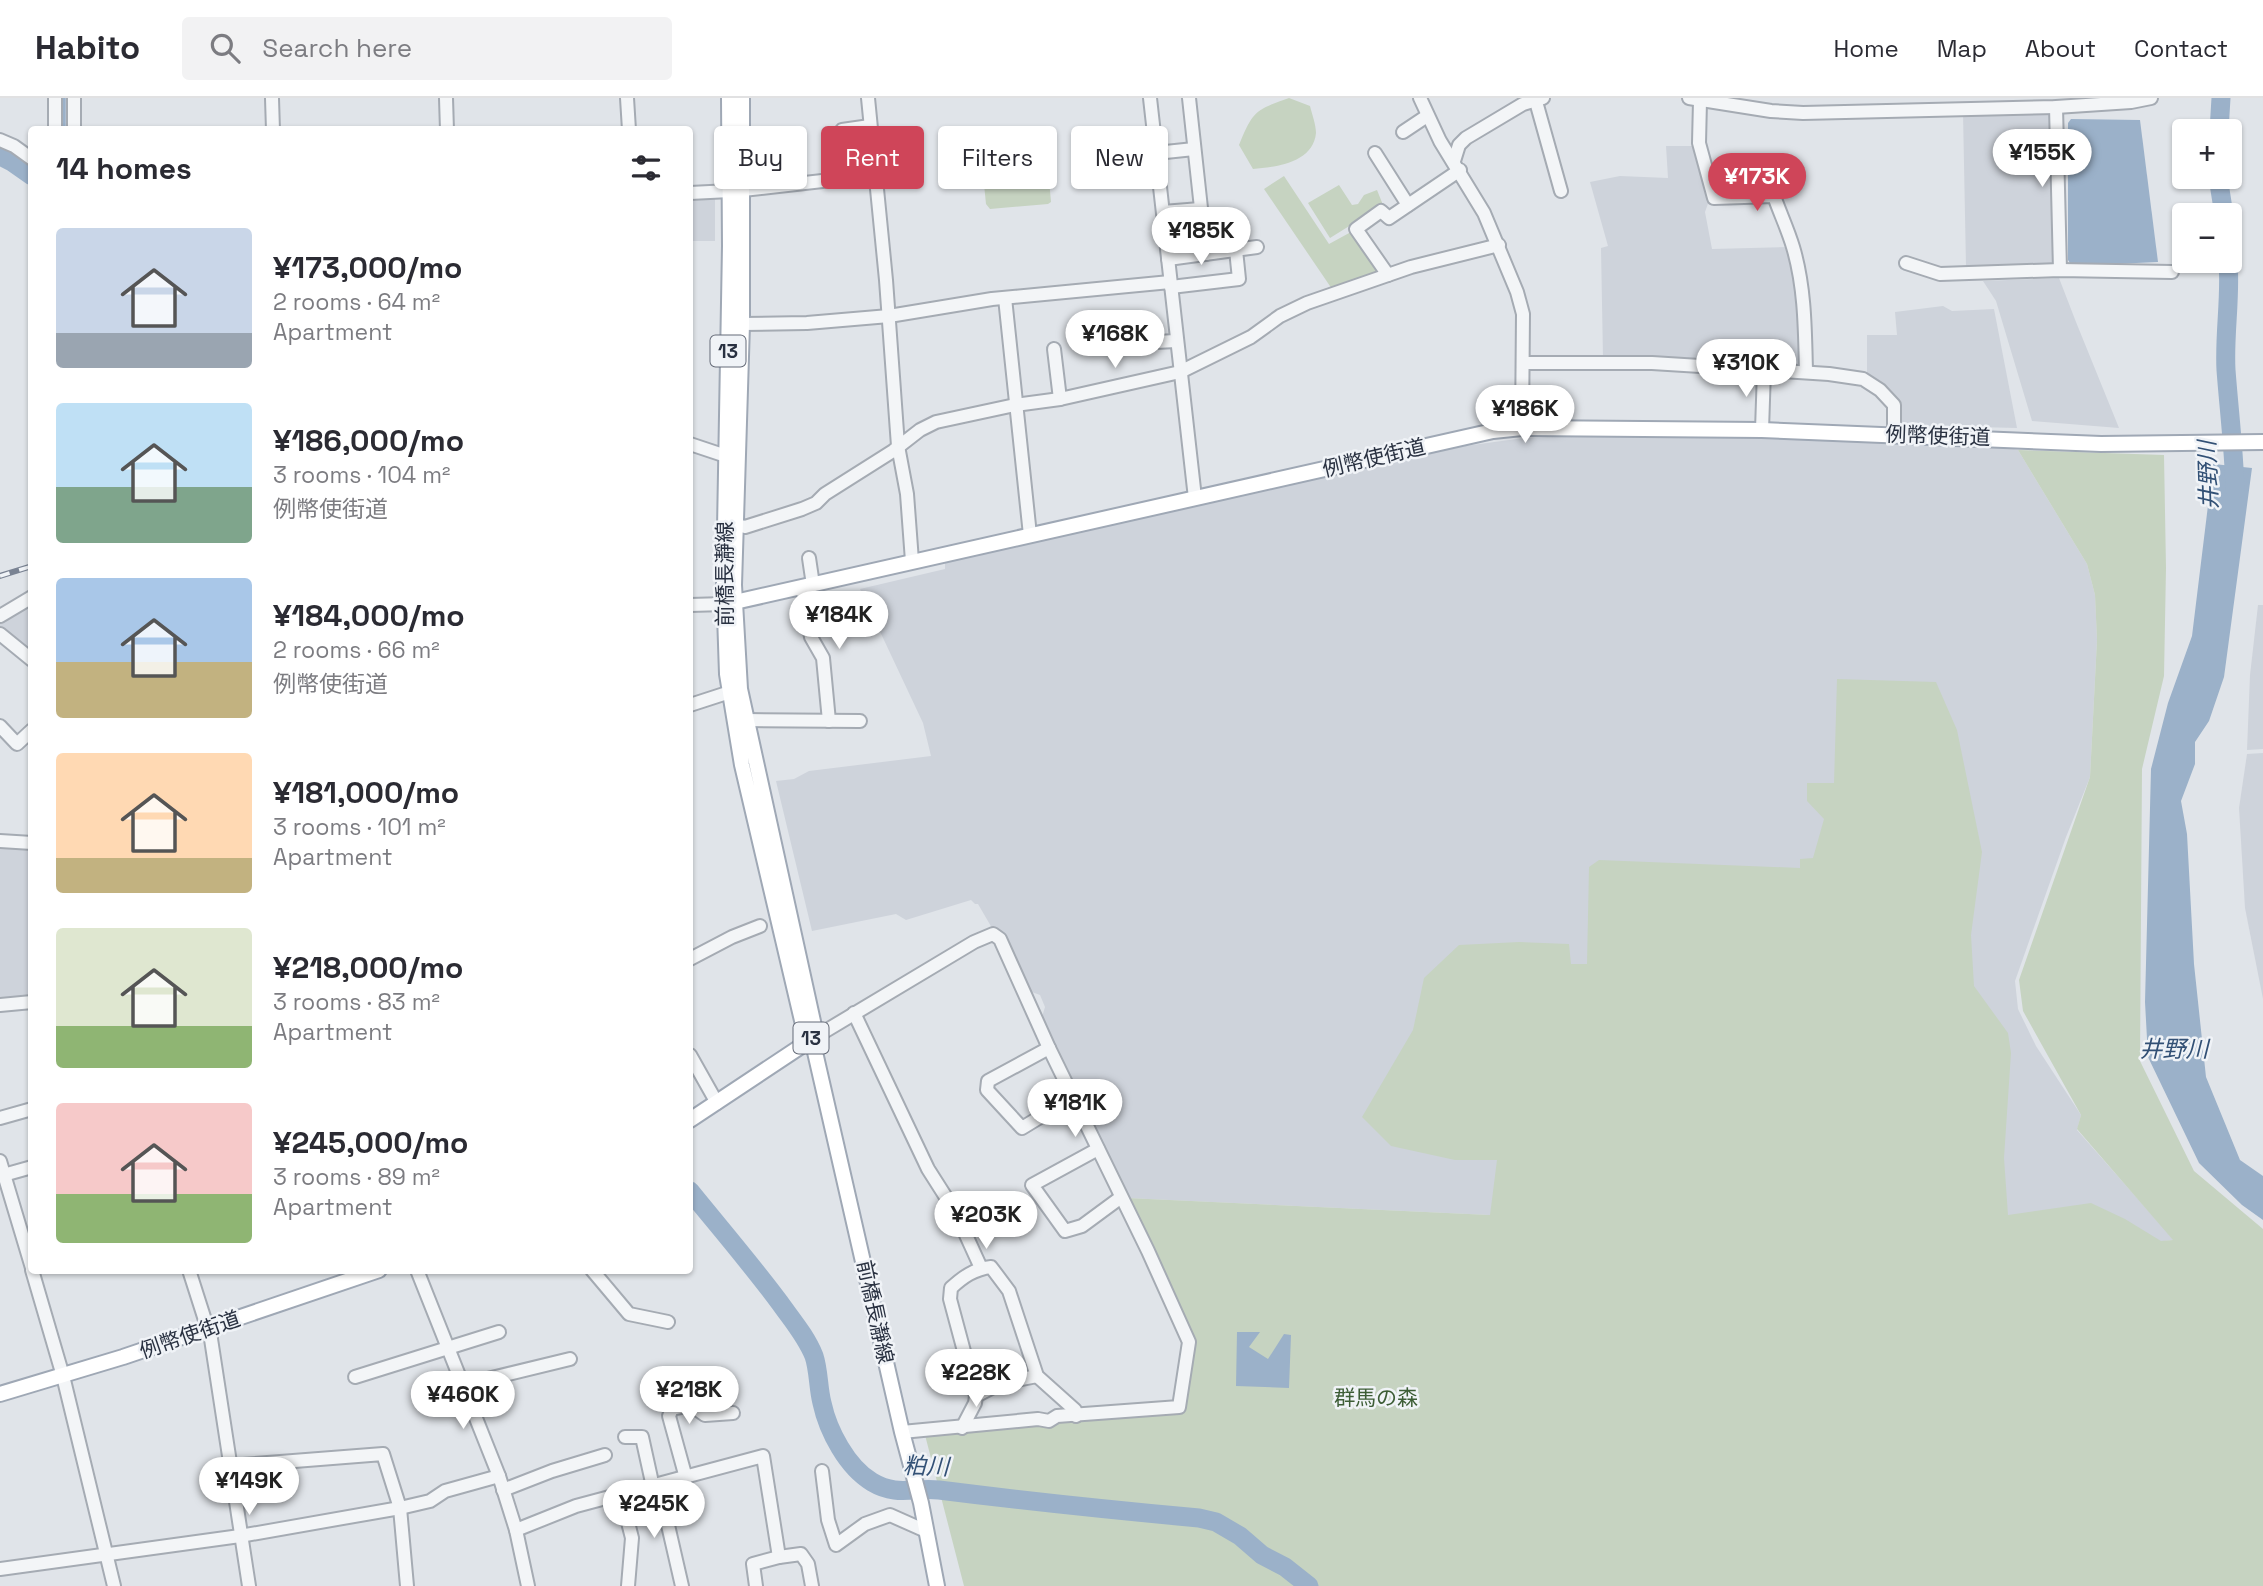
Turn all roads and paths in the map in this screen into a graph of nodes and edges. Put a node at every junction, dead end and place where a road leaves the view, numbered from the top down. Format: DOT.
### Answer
graph roads {
  1 [pos="55,98"];
  2 [pos="74,98"];
  3 [pos="272,98"];
  4 [pos="446,98"];
  5 [pos="628,98"];
  6 [pos="729,98"];
  7 [pos="743,98"];
  8 [pos="867,98"];
  9 [pos="1150,98"];
  10 [pos="1189,98"];
  11 [pos="1420,98"];
  12 [pos="1537,98"];
  13 [pos="2151,98"];
  14 [pos="1695,99"];
  15 [pos="2056,107"];
  16 [pos="1427,116"];
  17 [pos="55,126"];
  18 [pos="74,126"];
  19 [pos="273,126"];
  20 [pos="447,126"];
  21 [pos="629,126"];
  22 [pos="870,126"];
  23 [pos="1153,126"];
  24 [pos="1403,132"];
  25 [pos="0,141"];
  26 [pos="1194,149"];
  27 [pos="1168,152"];
  28 [pos="1375,153"];
  29 [pos="28,156"];
  30 [pos="1457,166"];
  31 [pos="821,181"];
  32 [pos="876,189"];
  33 [pos="1160,189"];
  34 [pos="736,191"];
  35 [pos="1561,191"];
  36 [pos="693,193"];
  37 [pos="1408,205"];
  38 [pos="1200,209"];
  39 [pos="1163,212"];
  40 [pos="1499,245"];
  41 [pos="1257,247"];
  42 [pos="1236,250"];
  43 [pos="1206,254"];
  44 [pos="1168,259"];
  45 [pos="1906,263"];
  46 [pos="2060,270"];
  47 [pos="2172,272"];
  48 [pos="1388,275"];
  49 [pos="1171,285"];
  50 [pos="1005,298"];
  51 [pos="888,316"];
  52 [pos="741,324"];
  53 [pos="1176,341"];
  54 [pos="1095,345"];
  55 [pos="1054,349"];
  56 [pos="1523,363"];
  57 [pos="1764,370"];
  58 [pos="1180,372"];
  59 [pos="1805,372"];
  60 [pos="1060,399"];
  61 [pos="1015,405"];
  62 [pos="1522,428"];
  63 [pos="1762,430"];
  64 [pos="1894,435"];
  65 [pos="2263,442"];
  66 [pos="693,445"];
  67 [pos="898,446"];
  68 [pos="726,456"];
  69 [pos="1195,498"];
  70 [pos="737,525"];
  71 [pos="1030,535"];
  72 [pos="809,558"];
  73 [pos="912,561"];
  74 [pos="807,586"];
  75 [pos="28,599"];
  76 [pos="730,604"];
  77 [pos="693,605"];
  78 [pos="0,616"];
  79 [pos="0,634"];
  80 [pos="28,657"];
  81 [pos="730,692"];
  82 [pos="693,704"];
  83 [pos="746,720"];
  84 [pos="829,721"];
  85 [pos="860,721"];
  86 [pos="0,726"];
  87 [pos="28,734"];
  88 [pos="0,841"];
  89 [pos="28,843"];
  90 [pos="760,926"];
  91 [pos="693,958"];
  92 [pos="28,1002"];
  93 [pos="0,1005"];
  94 [pos="854,1013"];
  95 [pos="812,1039"];
  96 [pos="1049,1048"];
  97 [pos="693,1061"];
  98 [pos="1073,1097"];
  99 [pos="716,1103"];
  100 [pos="28,1110"];
  101 [pos="0,1118"];
  102 [pos="693,1118"];
  103 [pos="1098,1149"];
  104 [pos="0,1161"];
  105 [pos="28,1168"];
  106 [pos="2,1176"];
  107 [pos="1121,1198"];
  108 [pos="28,1257"];
  109 [pos="981,1268"];
  110 [pos="33,1274"];
  111 [pos="190,1274"];
  112 [pos="367,1274"];
  113 [pos="419,1274"];
  114 [pos="595,1274"];
  115 [pos="668,1322"];
  116 [pos="208,1329"];
  117 [pos="499,1332"];
  118 [pos="448,1348"];
  119 [pos="570,1359"];
  120 [pos="63,1376"];
  121 [pos="1037,1376"];
  122 [pos="355,1377"];
  123 [pos="463,1385"];
  124 [pos="0,1394"];
  125 [pos="976,1396"];
  126 [pos="733,1413"];
  127 [pos="1076,1416"];
  128 [pos="962,1428"];
  129 [pos="902,1432"];
  130 [pos="625,1437"];
  131 [pos="604,1455"];
  132 [pos="230,1466"];
  133 [pos="822,1471"];
  134 [pos="499,1476"];
  135 [pos="686,1478"];
  136 [pos="656,1486"];
  137 [pos="503,1490"];
  138 [pos="621,1496"];
  139 [pos="400,1508"];
  140 [pos="516,1530"];
  141 [pos="926,1531"];
  142 [pos="240,1536"];
  143 [pos="106,1553"];
  144 [pos="779,1557"];
  145 [pos="0,1569"];
  146 [pos="114,1586"];
  147 [pos="249,1586"];
  148 [pos="407,1586"];
  149 [pos="528,1586"];
  150 [pos="628,1586"];
  151 [pos="682,1586"];
  152 [pos="756,1586"];
  153 [pos="812,1586"];
  154 [pos="937,1586"];
  1 -- 17 [label="street"];
  2 -- 18 [label="street"];
  3 -- 19 [label="street"];
  4 -- 20 [label="street"];
  5 -- 21 [label="street"];
  6 -- 34 [label="main road, 前橋長瀞線 / 13"];
  7 -- 34 [label="main road, 前橋長瀞線 / 13"];
  8 -- 22 [label="street"];
  9 -- 23 [label="street"];
  10 -- 26 [label="street"];
  11 -- 16 [label="street"];
  12 -- 30 [label="street"];
  12 -- 35 [label="street"];
  13 -- 15 [label="street"];
  14 -- 15 [label="street"];
  14 -- 59 [label="street"];
  15 -- 46 [label="street"];
  16 -- 24 [label="street"];
  16 -- 30 [label="street"];
  25 -- 29 [label="street"];
  26 -- 27 [label="street"];
  26 -- 38 [label="street"];
  28 -- 37 [label="street"];
  30 -- 37 [label="street"];
  30 -- 40 [label="street"];
  31 -- 34 [label="street"];
  32 -- 51 [label="street"];
  33 -- 39 [label="street"];
  34 -- 36 [label="street"];
  34 -- 52 [label="main road, 前橋長瀞線 / 13"];
  34 -- 68 [label="main road, 前橋長瀞線 / 13"];
  37 -- 48 [label="street"];
  38 -- 39 [label="street"];
  38 -- 43 [label="street"];
  39 -- 44 [label="street"];
  40 -- 48 [label="street"];
  40 -- 56 [label="street"];
  41 -- 42 [label="street"];
  42 -- 43 [label="street"];
  42 -- 49 [label="street"];
  43 -- 44 [label="street"];
  44 -- 49 [label="street"];
  45 -- 46 [label="street"];
  46 -- 47 [label="street"];
  48 -- 58 [label="street"];
  49 -- 50 [label="street"];
  49 -- 53 [label="street"];
  50 -- 51 [label="street"];
  50 -- 61 [label="street"];
  51 -- 52 [label="street"];
  51 -- 67 [label="street"];
  52 -- 70 [label="main road, 前橋長瀞線 / 13"];
  53 -- 54 [label="street"];
  53 -- 58 [label="street"];
  55 -- 60 [label="street"];
  56 -- 57 [label="street"];
  56 -- 62 [label="street"];
  57 -- 59 [label="street"];
  57 -- 63 [label="street"];
  58 -- 60 [label="street"];
  58 -- 69 [label="street"];
  59 -- 64 [label="street"];
  60 -- 61 [label="street"];
  61 -- 67 [label="street"];
  61 -- 71 [label="street"];
  62 -- 63 [label="main road, 例幣使街道"];
  62 -- 69 [label="main road, 例幣使街道"];
  63 -- 64 [label="main road, 例幣使街道"];
  64 -- 65 [label="main road, 例幣使街道"];
  66 -- 68 [label="street"];
  67 -- 70 [label="street"];
  67 -- 73 [label="street"];
  68 -- 76 [label="main road, 前橋長瀞線 / 13"];
  69 -- 71 [label="main road, 例幣使街道"];
  70 -- 76 [label="main road, 前橋長瀞線 / 13"];
  71 -- 73 [label="main road, 例幣使街道"];
  72 -- 74 [label="street"];
  73 -- 74 [label="main road, 例幣使街道"];
  74 -- 76 [label="main road, 例幣使街道"];
  74 -- 84 [label="street"];
  75 -- 78 [label="street"];
  76 -- 77 [label="street"];
  76 -- 81 [label="main road, 前橋長瀞線 / 13"];
  76 -- 83 [label="main road, 前橋長瀞線 / 13"];
  79 -- 80 [label="street"];
  81 -- 82 [label="street"];
  81 -- 95 [label="main road, 前橋長瀞線 / 13"];
  83 -- 84 [label="street"];
  83 -- 95 [label="main road, 前橋長瀞線 / 13"];
  84 -- 85 [label="street"];
  86 -- 87 [label="street"];
  88 -- 89 [label="street"];
  90 -- 91 [label="street"];
  92 -- 93 [label="street"];
  94 -- 95 [label="street"];
  94 -- 96 [label="street"];
  94 -- 109 [label="street"];
  95 -- 99 [label="main road"];
  95 -- 129 [label="main road, 前橋長瀞線 / 13"];
  96 -- 98 [label="street"];
  96 -- 98 [label="street"];
  97 -- 99 [label="street"];
  98 -- 103 [label="street"];
  99 -- 102 [label="main road"];
  100 -- 101 [label="street"];
  103 -- 107 [label="street"];
  103 -- 107 [label="street"];
  104 -- 106 [label="street"];
  105 -- 106 [label="street"];
  106 -- 108 [label="street"];
  107 -- 127 [label="street"];
  109 -- 121 [label="street"];
  109 -- 125 [label="street"];
  110 -- 120 [label="street"];
  111 -- 116 [label="street"];
  112 -- 116 [label="main road, 例幣使街道"];
  113 -- 118 [label="street"];
  114 -- 115 [label="street"];
  116 -- 120 [label="main road, 例幣使街道"];
  116 -- 132 [label="street"];
  117 -- 118 [label="street"];
  118 -- 122 [label="street"];
  118 -- 123 [label="street"];
  119 -- 123 [label="street"];
  120 -- 124 [label="main road, 例幣使街道"];
  120 -- 143 [label="street"];
  121 -- 125 [label="street"];
  121 -- 127 [label="street"];
  123 -- 134 [label="street"];
  125 -- 128 [label="street"];
  126 -- 135 [label="street"];
  127 -- 128 [label="street"];
  128 -- 129 [label="street"];
  129 -- 141 [label="main road, 前橋長瀞線 / 13"];
  130 -- 136 [label="street"];
  131 -- 137 [label="street"];
  132 -- 139 [label="street"];
  132 -- 142 [label="street"];
  133 -- 141 [label="street"];
  134 -- 137 [label="street"];
  134 -- 139 [label="street"];
  135 -- 136 [label="street"];
  135 -- 144 [label="street"];
  136 -- 138 [label="street"];
  136 -- 151 [label="street"];
  137 -- 140 [label="street"];
  138 -- 140 [label="street"];
  138 -- 150 [label="street"];
  139 -- 142 [label="street"];
  139 -- 148 [label="street"];
  140 -- 149 [label="street"];
  141 -- 154 [label="main road, 前橋長瀞線 / 13"];
  142 -- 143 [label="street"];
  142 -- 147 [label="street"];
  143 -- 145 [label="street"];
  143 -- 146 [label="street"];
  144 -- 152 [label="street"];
  144 -- 153 [label="street"];
}
